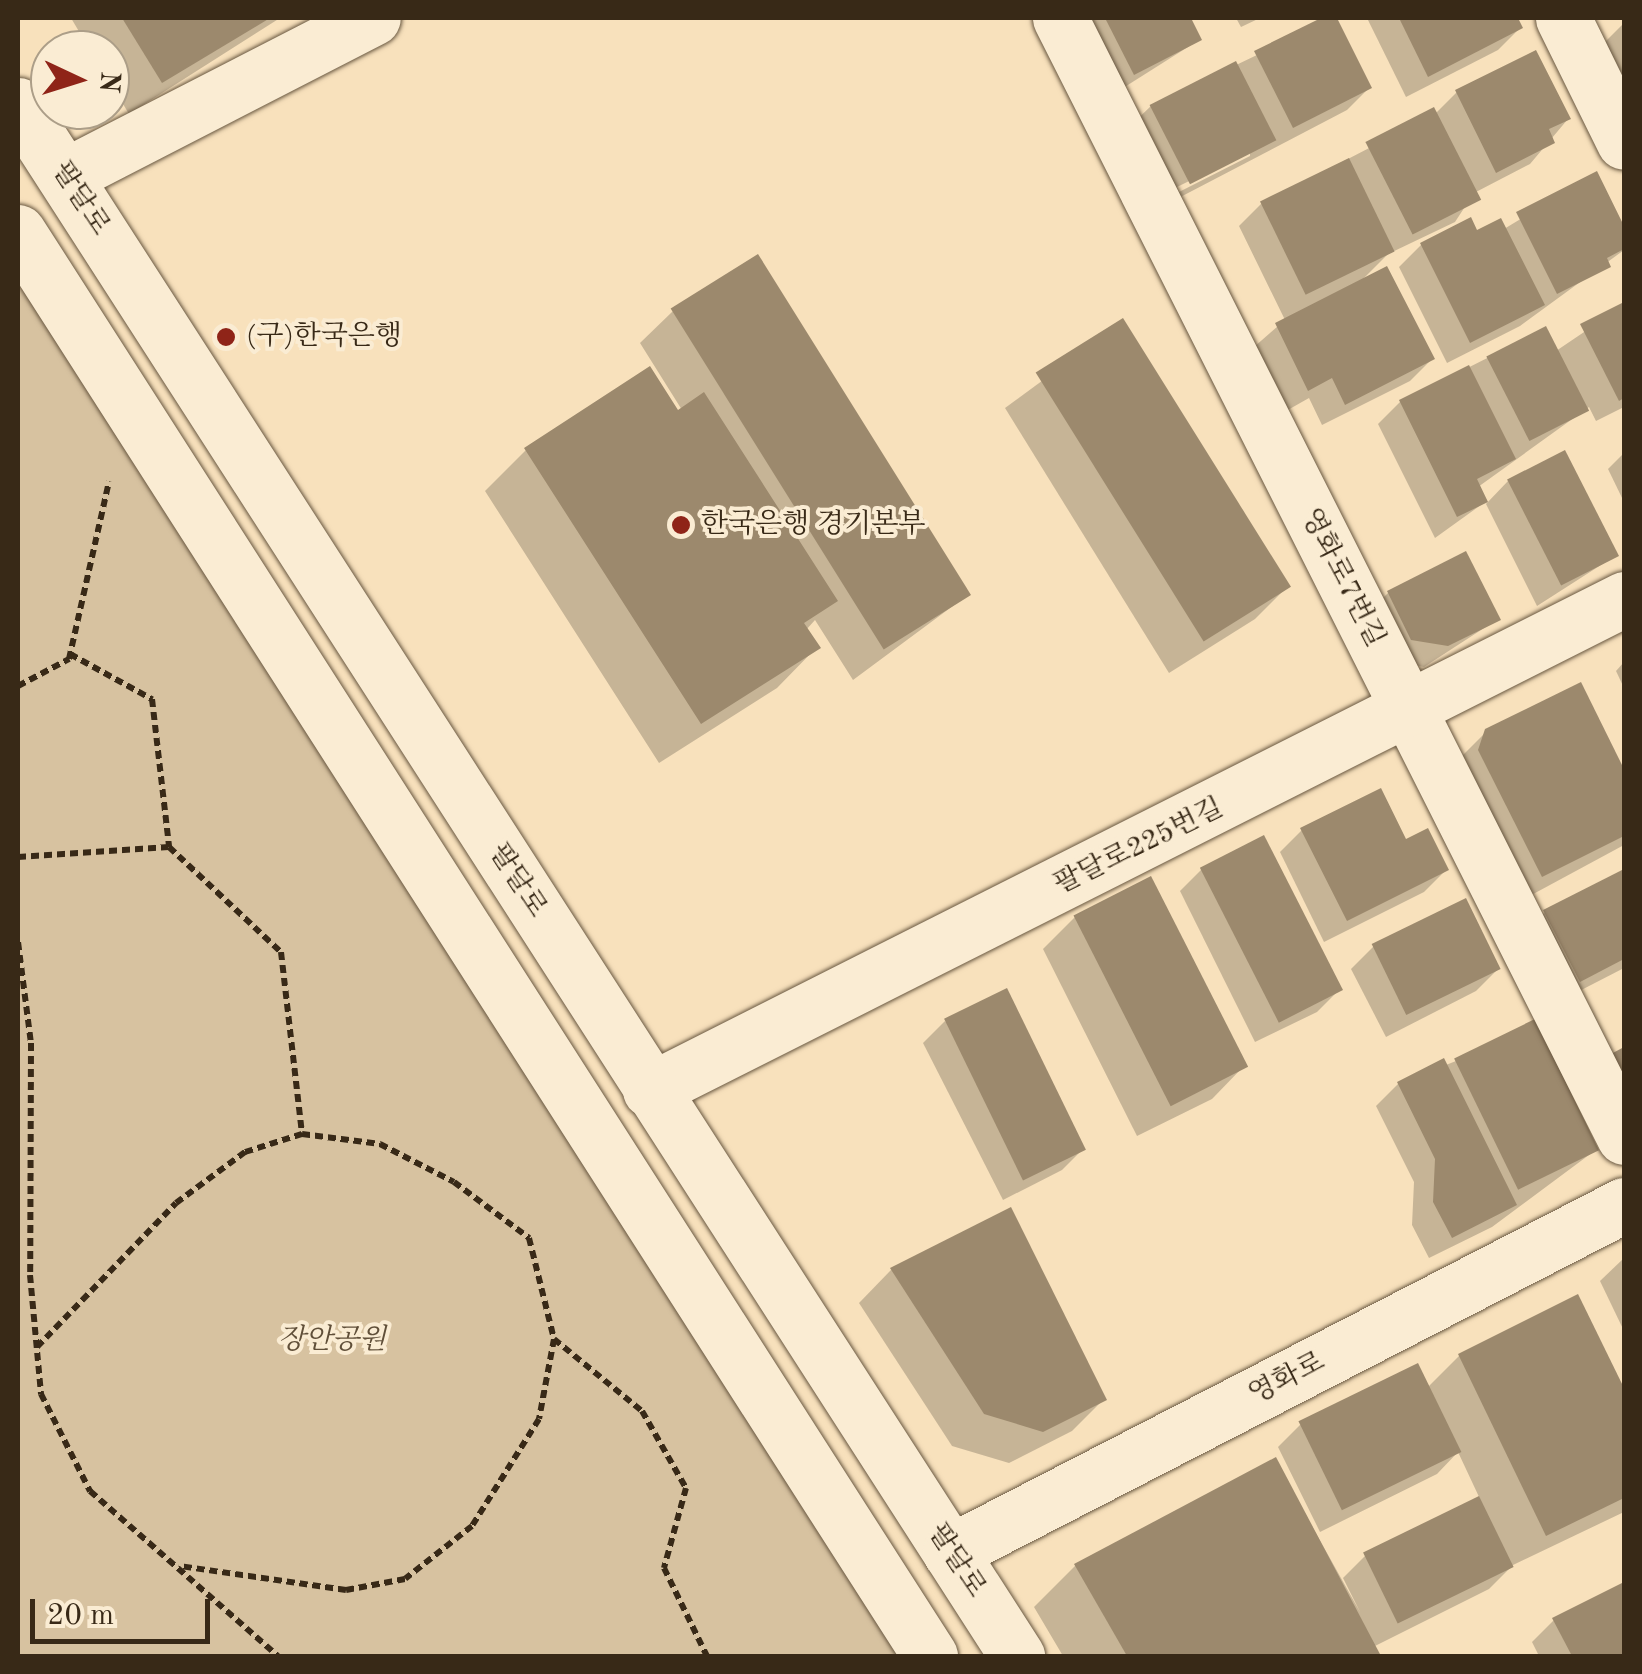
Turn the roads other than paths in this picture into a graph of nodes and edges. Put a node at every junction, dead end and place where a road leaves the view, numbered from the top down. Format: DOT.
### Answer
graph roads {
  1 [pos="373,18"];
  2 [pos="1060,18"];
  3 [pos="1563,18"];
  4 [pos="18,105"];
  5 [pos="1624,142"];
  6 [pos="65,176"];
  7 [pos="18,232"];
  8 [pos="1624,599"];
  9 [pos="1410,713"];
  10 [pos="650,1090"];
  11 [pos="1624,1137"];
  12 [pos="1624,1206"];
  13 [pos="950,1552"];
  14 [pos="930,1656"];
  15 [pos="1017,1656"];
  1 -- 6 [label="street"];
  2 -- 9 [label="street, 영화로7번길"];
  3 -- 5 [label="street"];
  4 -- 6 [label="street, 팔달로"];
  6 -- 10 [label="street, 팔달로"];
  7 -- 14 [label="street"];
  8 -- 9 [label="street, 팔달로225번길"];
  9 -- 10 [label="street, 팔달로225번길"];
  9 -- 11 [label="street, 영화로7번길"];
  10 -- 13 [label="street, 팔달로"];
  12 -- 13 [label="street, 영화로"];
  13 -- 15 [label="street, 팔달로"];
}
